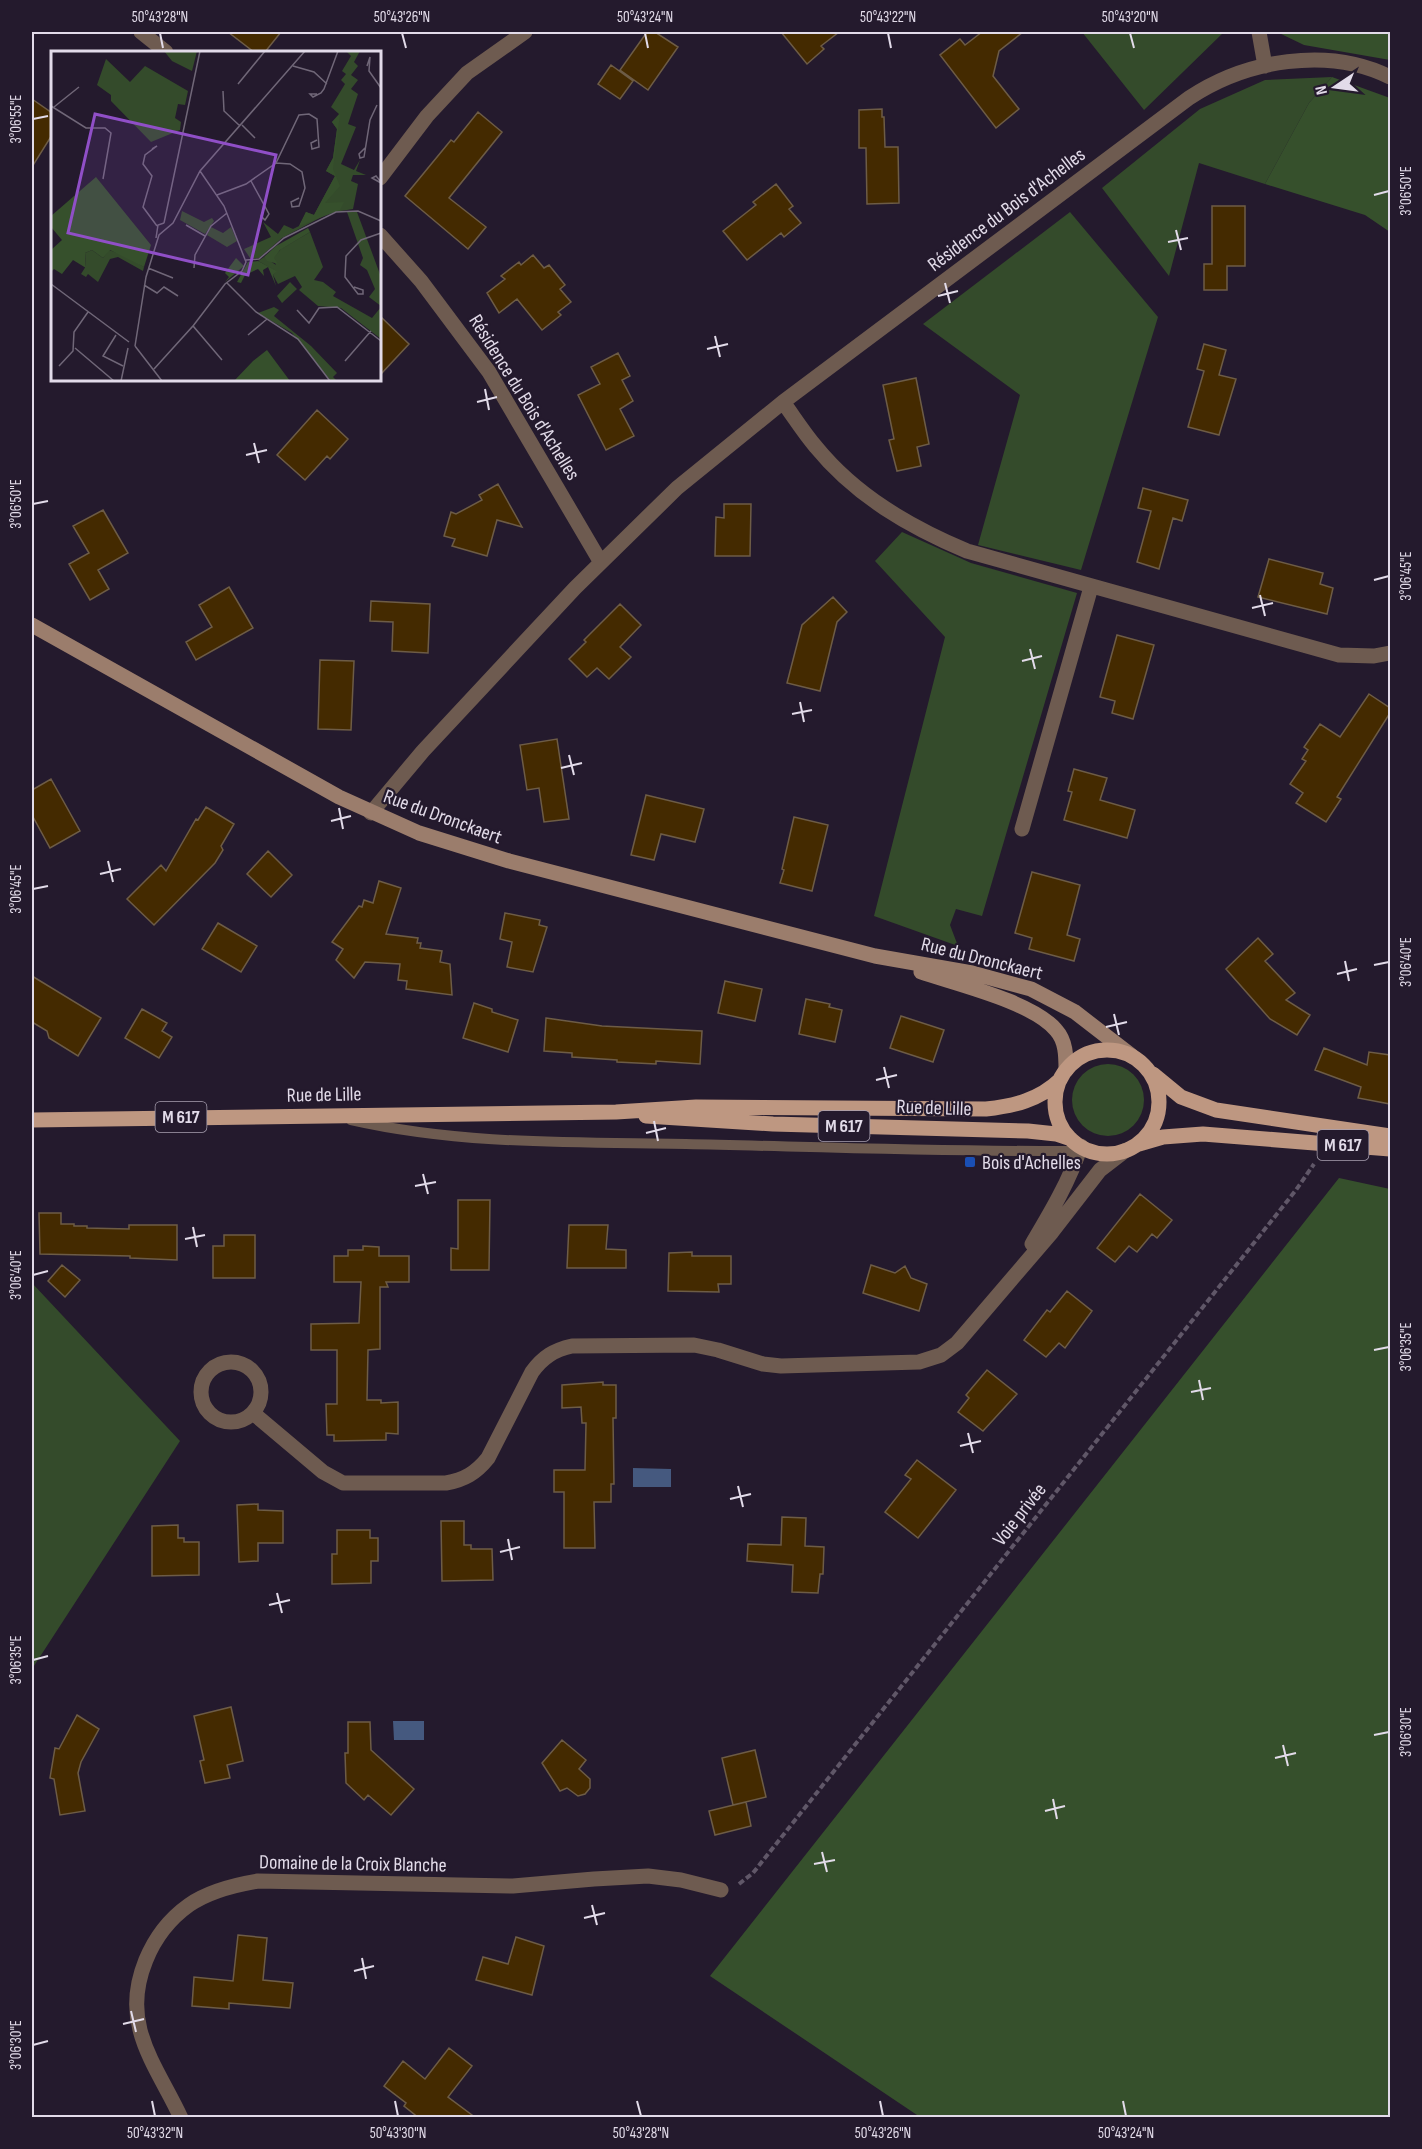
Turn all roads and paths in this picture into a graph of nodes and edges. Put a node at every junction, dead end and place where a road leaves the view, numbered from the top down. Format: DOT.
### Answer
graph roads {
  1 [pos="141,32"];
  2 [pos="525,32"];
  3 [pos="1259,32"];
  4 [pos="165,51"];
  5 [pos="1264,66"];
  6 [pos="1390,77"];
  7 [pos="381,177"];
  8 [pos="381,236"];
  9 [pos="783,402"];
  10 [pos="600,561"];
  11 [pos="1091,587"];
  12 [pos="32,625"];
  13 [pos="1390,653"];
  14 [pos="370,813"];
  15 [pos="1022,829"];
  16 [pos="875,956"];
  17 [pos="1132,1056"];
  18 [pos="1150,1072"];
  19 [pos="1063,1075"];
  20 [pos="616,1112"];
  21 [pos="331,1115"];
  22 [pos="32,1120"];
  23 [pos="1390,1136"];
  24 [pos="1328,1144"];
  25 [pos="1080,1147"];
  26 [pos="1131,1148"];
  27 [pos="1390,1149"];
  28 [pos="1012,1278"];
  29 [pos="253,1413"];
  30 [pos="721,1890"];
  31 [pos="181,2118"];
  1 -- 4 [label="street"];
  2 -- 7 [label="street"];
  3 -- 5 [label="street"];
  5 -- 6 [label="street, Résidence du Bois d'Achelles"];
  5 -- 9 [label="street, Résidence du Bois d'Achelles"];
  8 -- 10 [label="street, Résidence du Bois d'Achelles"];
  9 -- 10 [label="street, Résidence du Bois d'Achelles"];
  9 -- 11 [label="street"];
  10 -- 14 [label="street, Résidence du Bois d'Achelles"];
  11 -- 13 [label="street"];
  11 -- 15 [label="street"];
  12 -- 14 [label="main road, Rue du Dronckaert"];
  14 -- 16 [label="main road, Rue du Dronckaert"];
  16 -- 17 [label="main road, Rue du Dronckaert"];
  16 -- 19 [label="main road, Rue du Dronckaert"];
  17 -- 18 [label="main road"];
  17 -- 19 [label="main road"];
  18 -- 23 [label="main road, M 617"];
  18 -- 26 [label="main road"];
  19 -- 20 [label="main road, Rue de Lille / M 617"];
  19 -- 25 [label="main road"];
  20 -- 21 [label="main road, Rue de Lille / M 617"];
  20 -- 25 [label="main road, Rue de Lille / M 617"];
  21 -- 22 [label="main road, Rue de Lille / M 617"];
  21 -- 25 [label="lane"];
  24 -- 26 [label="main road, M 617"];
  24 -- 27 [label="main road, M 617"];
  24 -- 30 [label="path, Voie privée"];
  25 -- 26 [label="main road"];
  25 -- 28 [label="street"];
  26 -- 28 [label="street"];
  28 -- 29 [label="street"];
  29 -- 29 [label="street"];
  30 -- 31 [label="street, Domaine de la Croix Blanche"];
}
